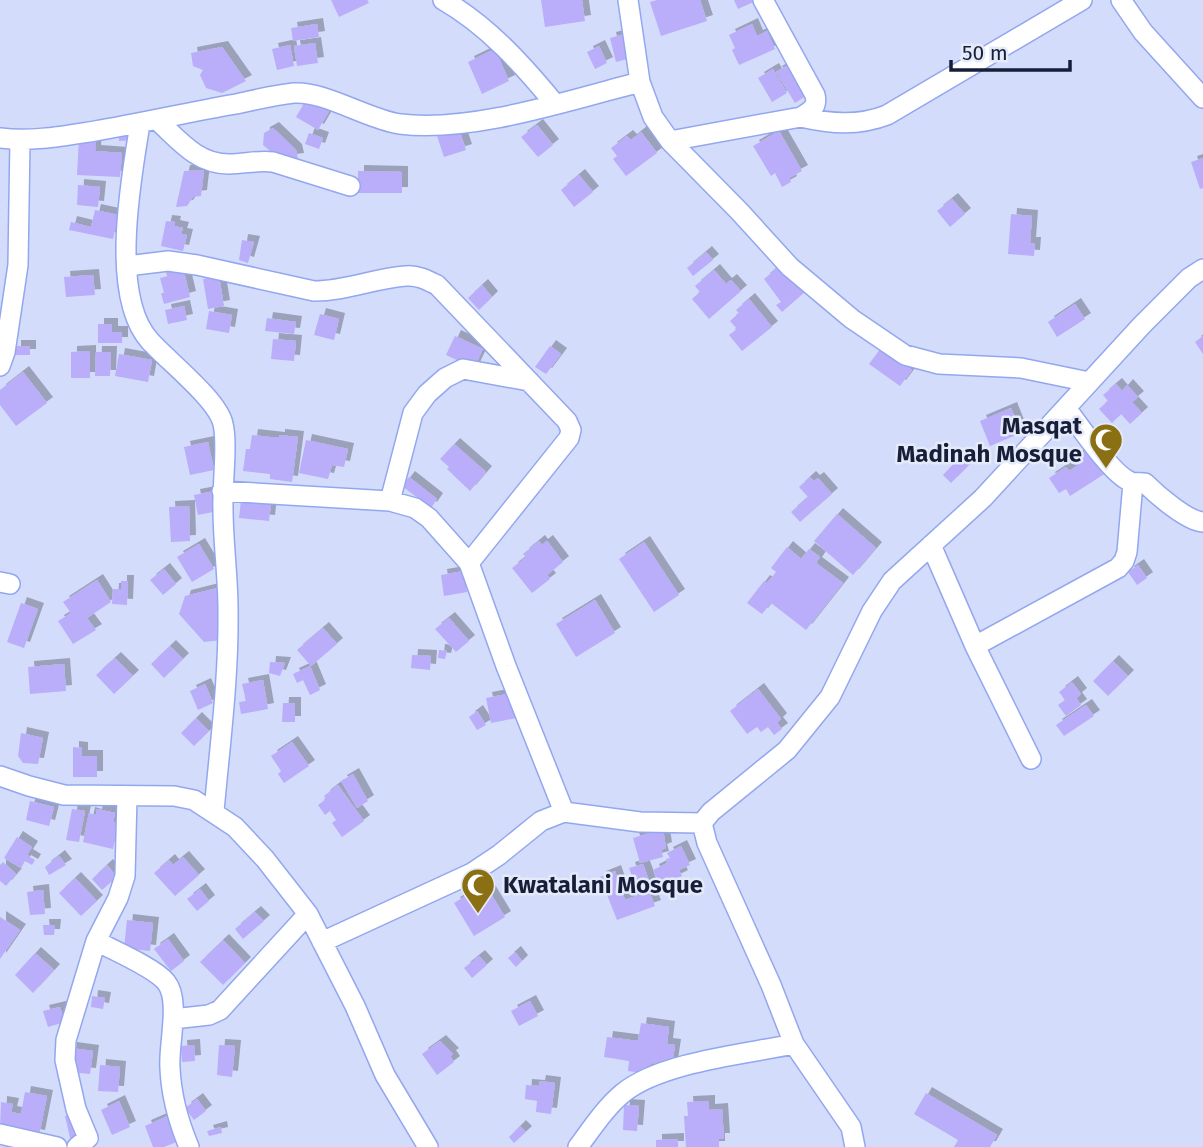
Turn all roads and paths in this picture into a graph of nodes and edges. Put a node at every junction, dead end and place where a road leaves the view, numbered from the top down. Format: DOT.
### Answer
graph roads {
  1 [pos="443,0"];
  2 [pos="628,0"];
  3 [pos="763,0"];
  4 [pos="1082,0"];
  5 [pos="1121,0"];
  6 [pos="640,82"];
  7 [pos="1203,98"];
  8 [pos="555,104"];
  9 [pos="801,117"];
  10 [pos="149,122"];
  11 [pos="0,138"];
  12 [pos="20,140"];
  13 [pos="670,141"];
  14 [pos="350,186"];
  15 [pos="127,266"];
  16 [pos="1203,269"];
  17 [pos="0,366"];
  18 [pos="529,381"];
  19 [pos="1089,382"];
  20 [pos="1066,408"];
  21 [pos="1133,483"];
  22 [pos="222,491"];
  23 [pos="390,500"];
  24 [pos="1203,522"];
  25 [pos="931,545"];
  26 [pos="469,563"];
  27 [pos="975,646"];
  28 [pos="1031,759"];
  29 [pos="0,776"];
  30 [pos="127,796"];
  31 [pos="214,811"];
  32 [pos="564,812"];
  33 [pos="702,823"];
  34 [pos="308,914"];
  35 [pos="96,941"];
  36 [pos="323,942"];
  37 [pos="173,1019"];
  38 [pos="794,1044"];
  39 [pos="0,1134"];
  40 [pos="57,1147"];
  41 [pos="77,1147"];
  42 [pos="189,1147"];
  43 [pos="428,1147"];
  44 [pos="578,1147"];
  45 [pos="855,1147"];
  1 -- 8 [label="street"];
  2 -- 6 [label="street"];
  3 -- 9 [label="street"];
  4 -- 9 [label="street"];
  5 -- 7 [label="street"];
  6 -- 8 [label="street"];
  6 -- 13 [label="street"];
  8 -- 10 [label="street"];
  9 -- 13 [label="street"];
  10 -- 12 [label="street"];
  10 -- 14 [label="street"];
  10 -- 15 [label="street"];
  11 -- 12 [label="street"];
  12 -- 17 [label="street"];
  13 -- 19 [label="street"];
  15 -- 18 [label="street"];
  15 -- 22 [label="street"];
  16 -- 19 [label="street"];
  18 -- 23 [label="street"];
  18 -- 26 [label="street"];
  19 -- 20 [label="street"];
  20 -- 21 [label="street"];
  20 -- 25 [label="street"];
  21 -- 24 [label="street"];
  21 -- 27 [label="street"];
  22 -- 23 [label="street"];
  22 -- 31 [label="street"];
  23 -- 26 [label="street"];
  25 -- 27 [label="street"];
  25 -- 33 [label="street"];
  26 -- 32 [label="street"];
  27 -- 28 [label="street"];
  29 -- 30 [label="street"];
  30 -- 31 [label="street"];
  30 -- 35 [label="street"];
  31 -- 34 [label="street"];
  32 -- 33 [label="street"];
  32 -- 36 [label="street"];
  33 -- 38 [label="street"];
  34 -- 36 [label="street"];
  34 -- 37 [label="street"];
  35 -- 37 [label="street"];
  35 -- 41 [label="street"];
  36 -- 43 [label="street"];
  37 -- 42 [label="street"];
  38 -- 44 [label="street"];
  38 -- 45 [label="street"];
  39 -- 40 [label="street"];
}
